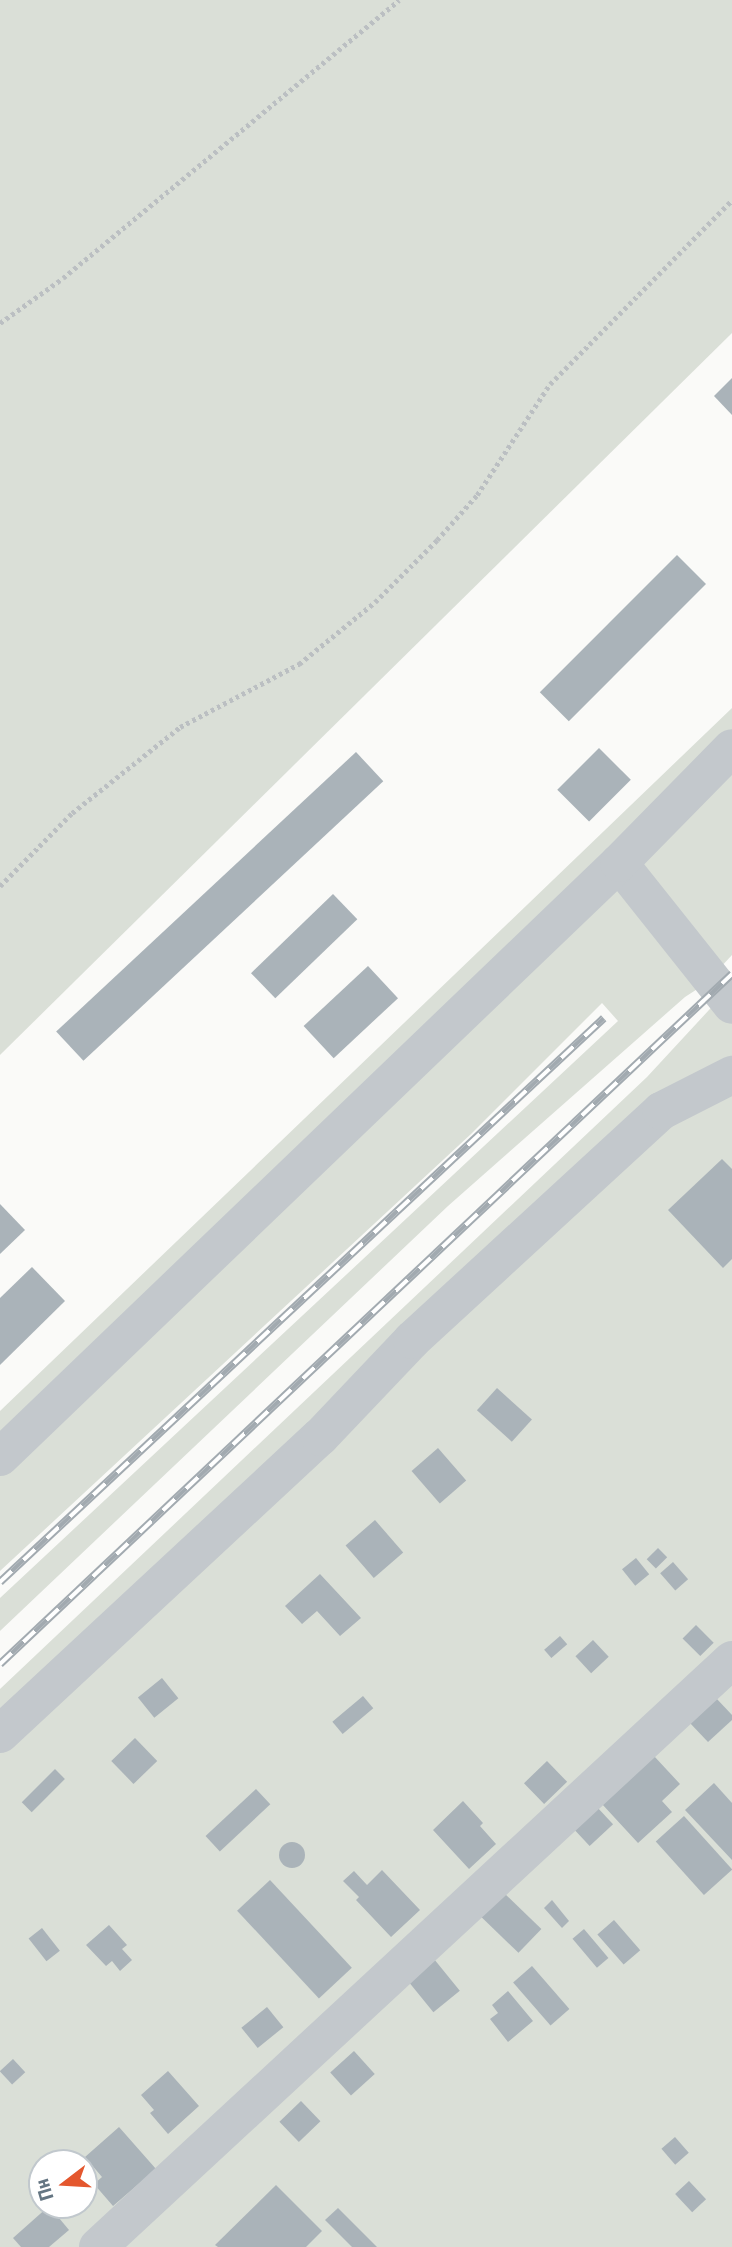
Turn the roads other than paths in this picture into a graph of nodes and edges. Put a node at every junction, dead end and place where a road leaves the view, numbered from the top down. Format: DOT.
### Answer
graph roads {
  1 [pos="732,748"];
  2 [pos="619,863"];
  3 [pos="732,1005"];
  4 [pos="732,1074"];
  5 [pos="0,1457"];
  6 [pos="732,1660"];
  7 [pos="0,1734"];
  8 [pos="98,2247"];
  1 -- 2 [label="street"];
  2 -- 3 [label="street"];
  2 -- 5 [label="street"];
  4 -- 7 [label="street"];
  6 -- 8 [label="street"];
}
